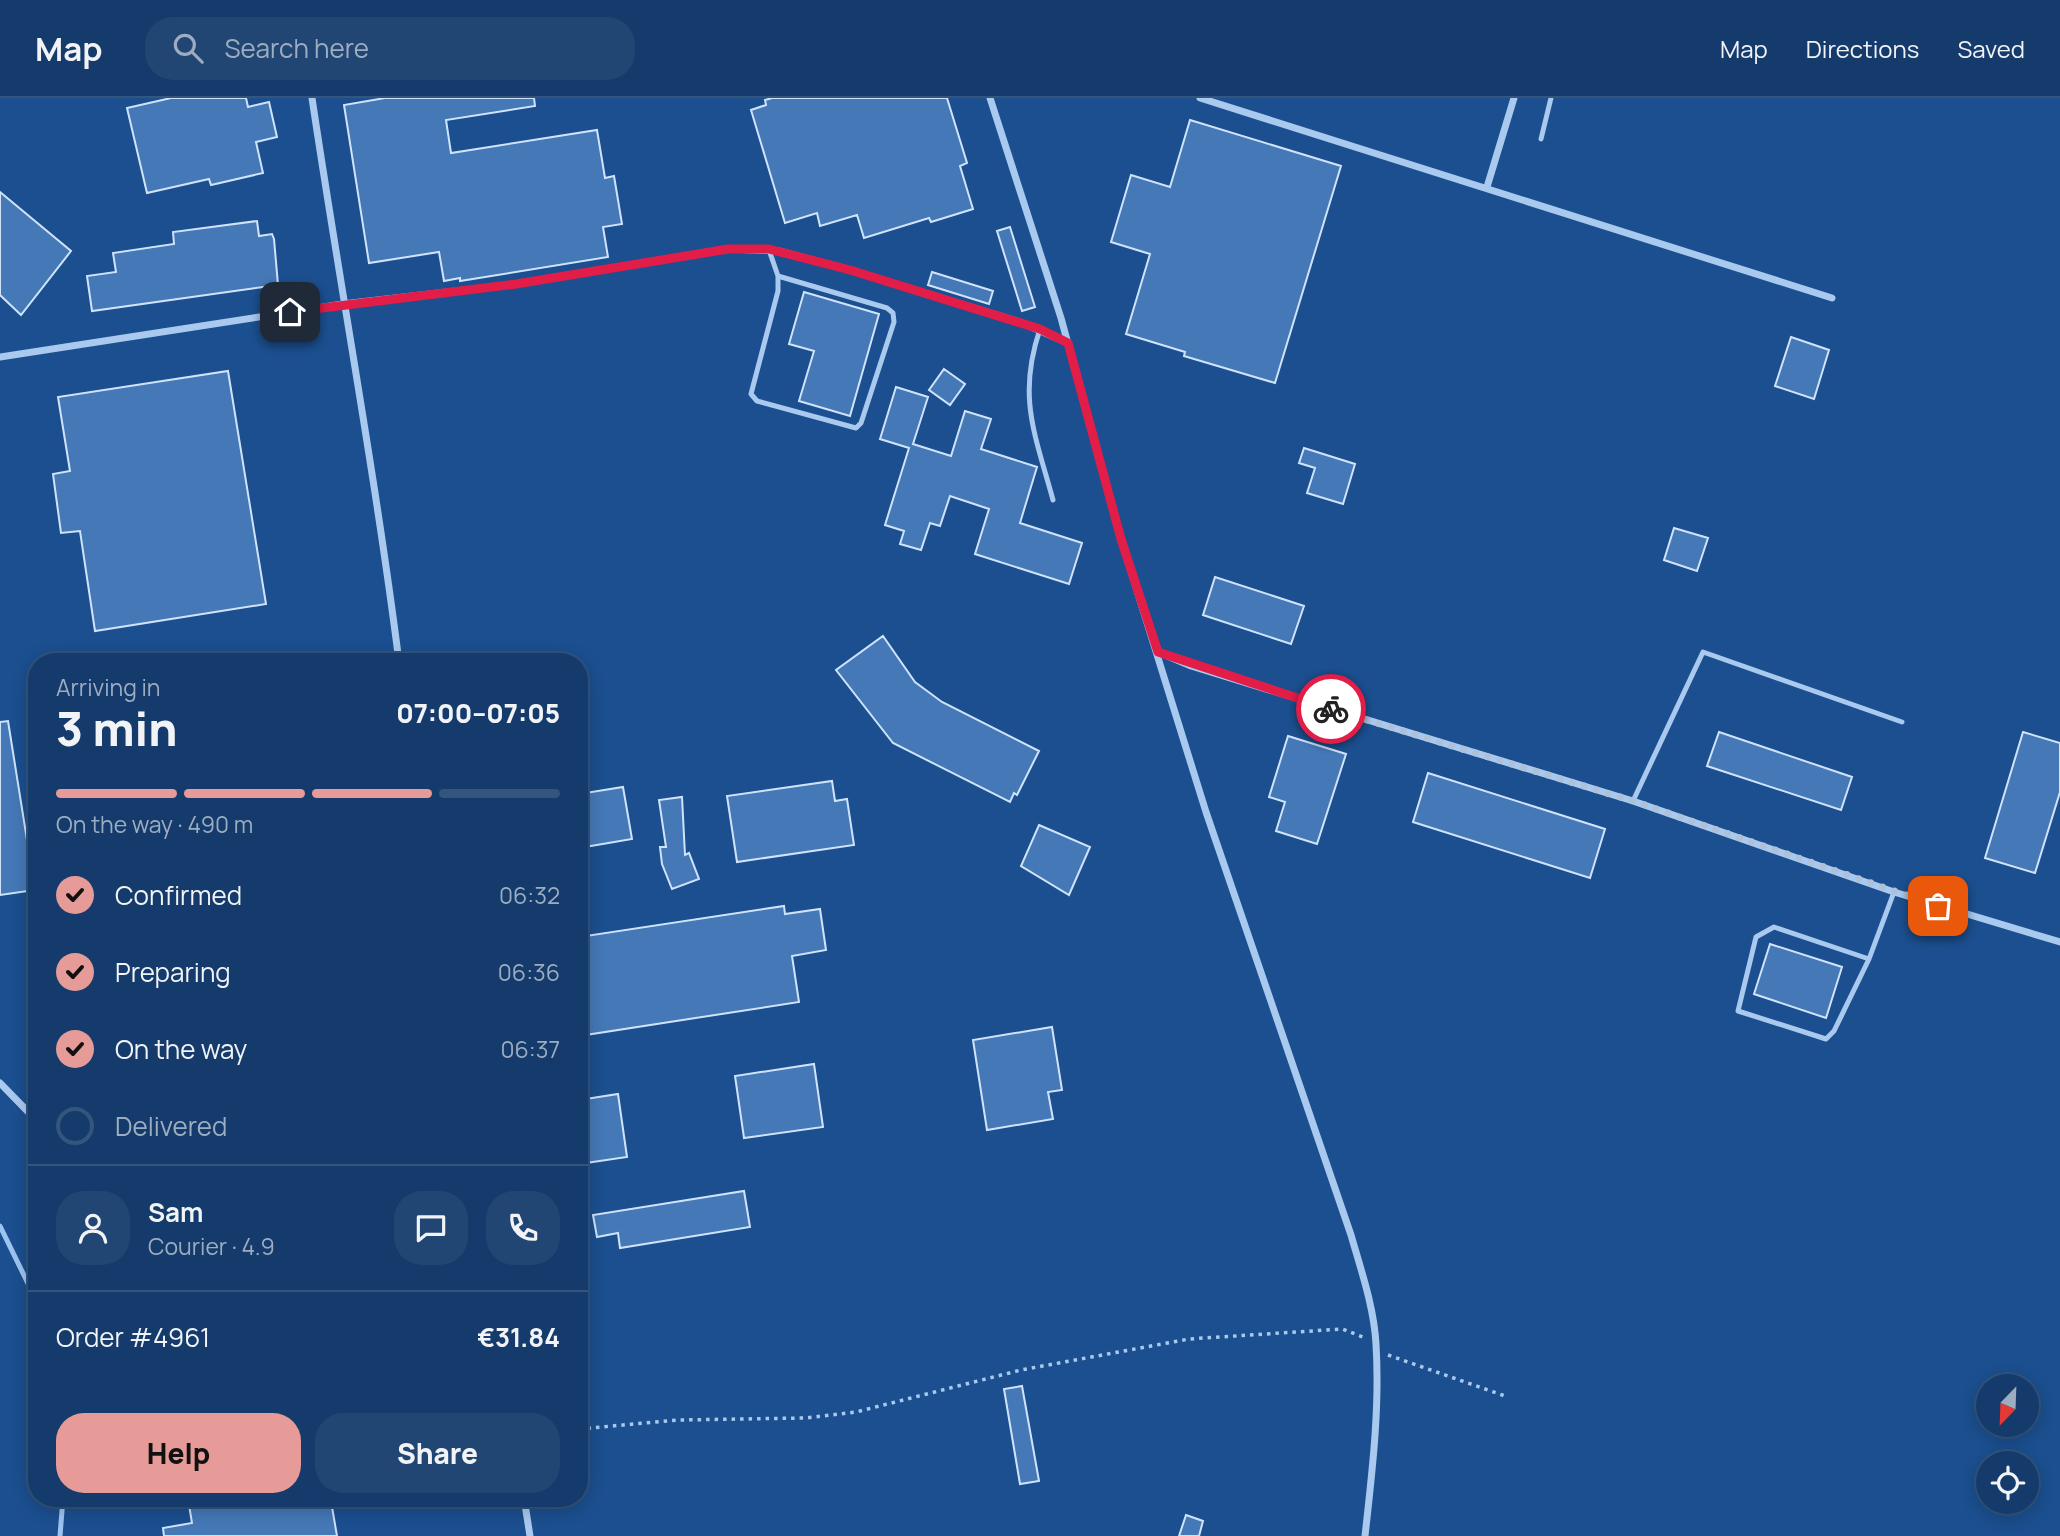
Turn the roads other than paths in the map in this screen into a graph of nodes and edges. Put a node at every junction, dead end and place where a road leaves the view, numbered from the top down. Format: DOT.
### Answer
graph roads {
  1 [pos="312,98"];
  2 [pos="990,98"];
  3 [pos="1200,98"];
  4 [pos="1514,98"];
  5 [pos="1551,98"];
  6 [pos="1541,139"];
  7 [pos="1487,187"];
  8 [pos="769,249"];
  9 [pos="778,276"];
  10 [pos="1832,298"];
  11 [pos="343,304"];
  12 [pos="1040,329"];
  13 [pos="1068,343"];
  14 [pos="0,357"];
  15 [pos="1053,500"];
  16 [pos="1158,652"];
  17 [pos="398,653"];
  18 [pos="1902,722"];
  19 [pos="1633,801"];
  20 [pos="1894,891"];
  21 [pos="2060,942"];
  22 [pos="1869,959"];
  23 [pos="0,1083"];
  24 [pos="28,1112"];
  25 [pos="525,1507"];
  26 [pos="530,1536"];
  27 [pos="1365,1536"];
  1 -- 11 [label="street"];
  2 -- 13 [label="street"];
  3 -- 7 [label="street"];
  4 -- 7 [label="street"];
  5 -- 6 [label="lane"];
  7 -- 10 [label="street"];
  8 -- 9 [label="lane"];
  8 -- 11 [label="street"];
  8 -- 12 [label="street"];
  9 -- 9 [label="lane"];
  11 -- 14 [label="street"];
  11 -- 17 [label="street"];
  12 -- 13 [label="street"];
  12 -- 15 [label="lane"];
  13 -- 16 [label="street"];
  16 -- 19 [label="street"];
  16 -- 27 [label="street"];
  18 -- 19 [label="lane"];
  19 -- 20 [label="street"];
  20 -- 21 [label="street"];
  20 -- 22 [label="lane"];
  22 -- 22 [label="lane"];
  23 -- 24 [label="street"];
  25 -- 26 [label="street"];
}
